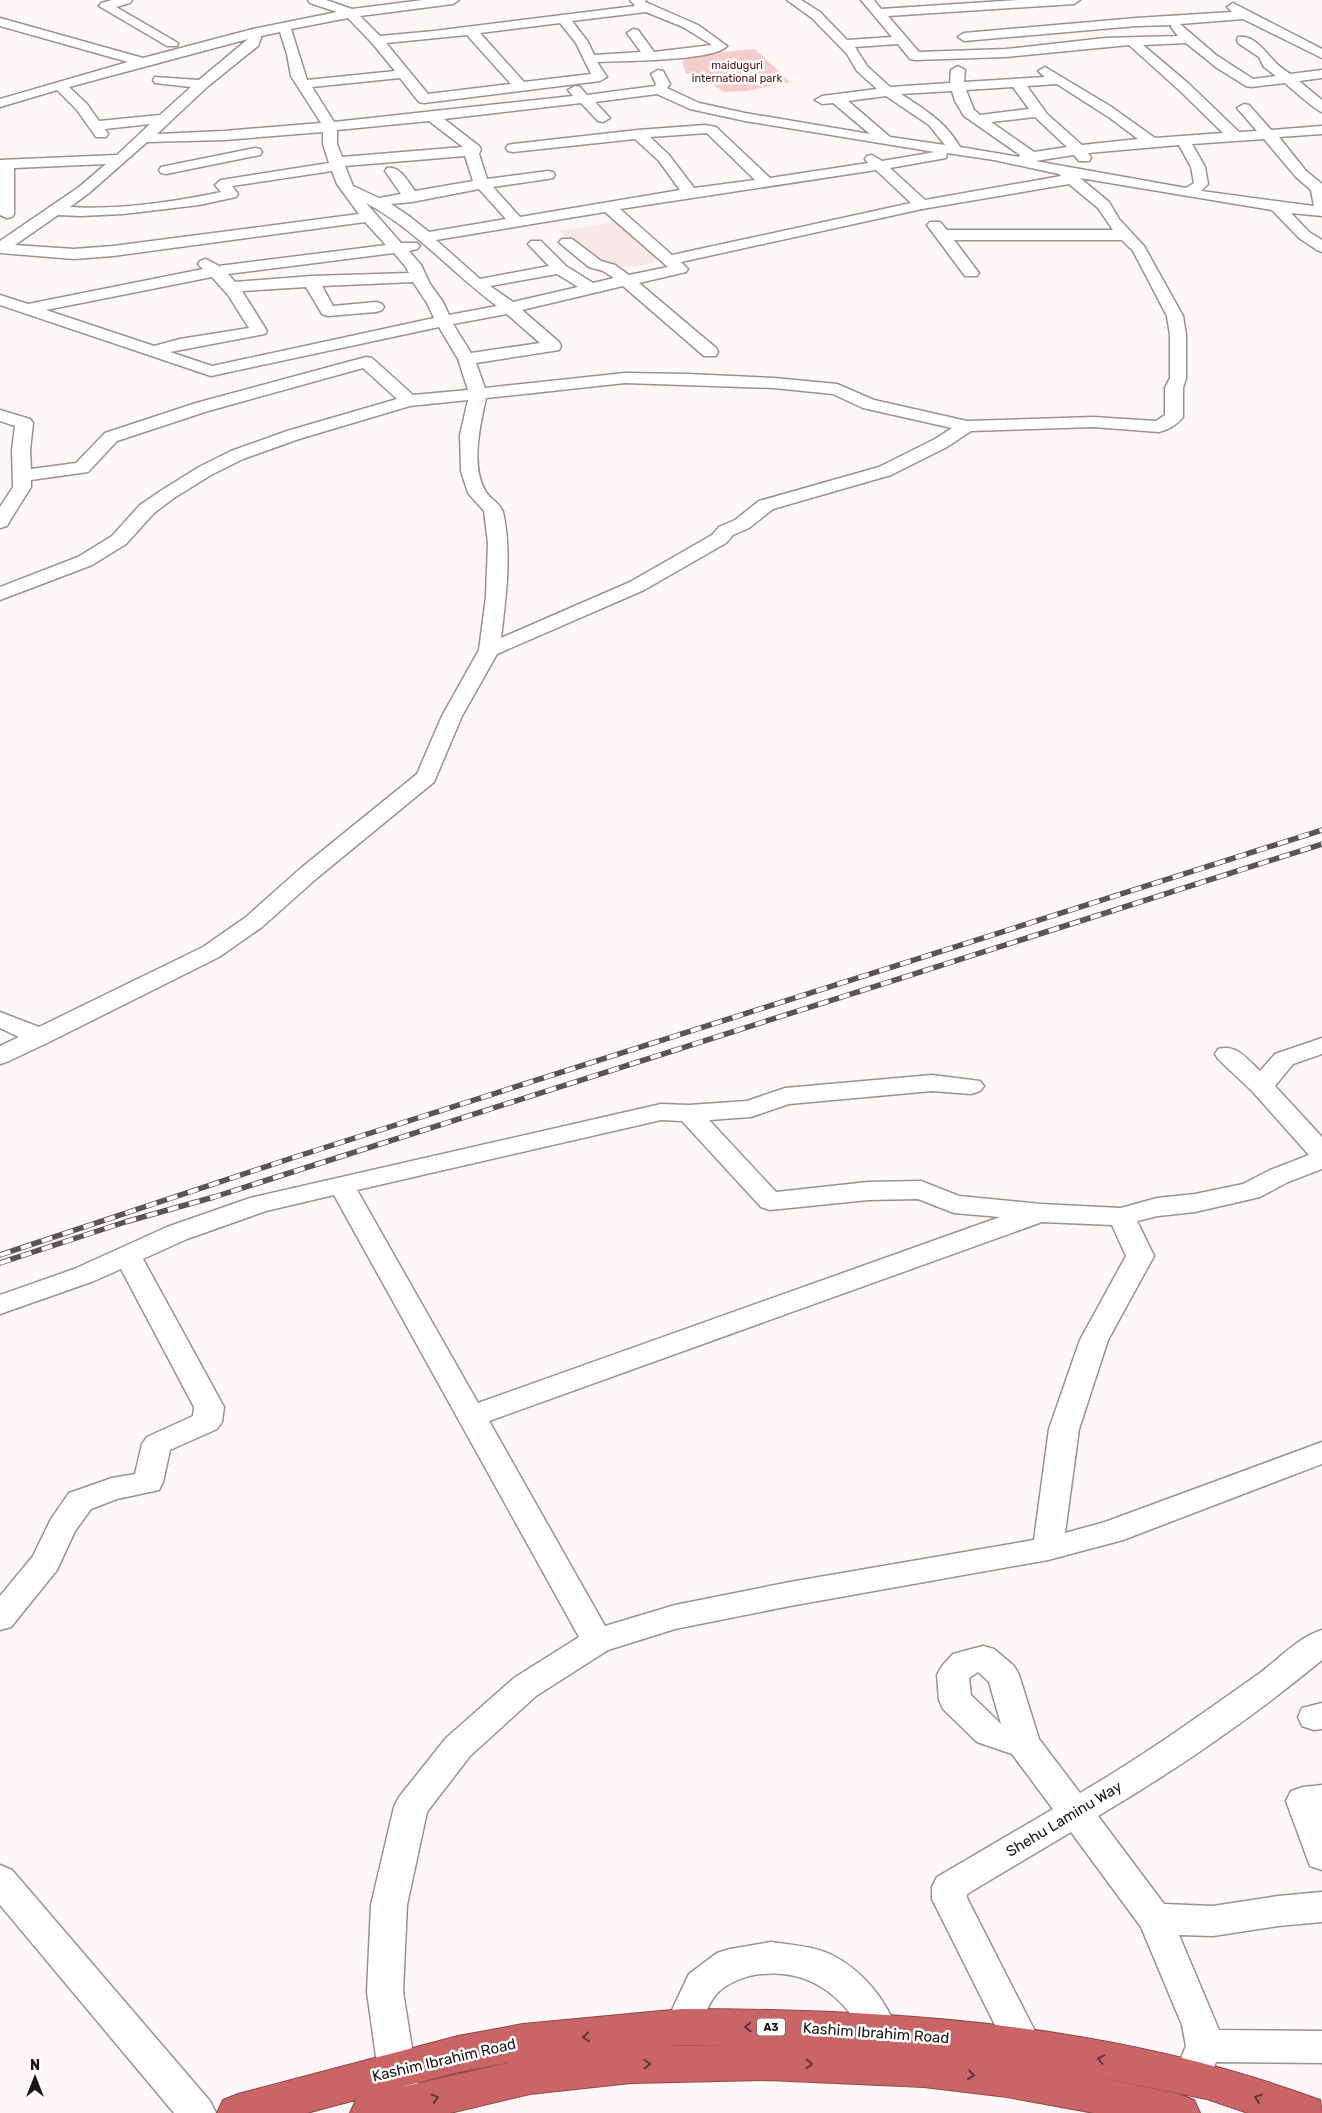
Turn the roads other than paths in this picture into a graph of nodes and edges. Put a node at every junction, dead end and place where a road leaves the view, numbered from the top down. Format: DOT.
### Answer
graph roads {
  1 [pos="126,0"];
  2 [pos="314,0"];
  3 [pos="453,0"];
  4 [pos="793,0"];
  5 [pos="868,0"];
  6 [pos="904,0"];
  7 [pos="1074,0"];
  8 [pos="1222,0"];
  9 [pos="90,2"];
  10 [pos="644,4"];
  11 [pos="105,6"];
  12 [pos="345,8"];
  13 [pos="916,10"];
  14 [pos="879,14"];
  15 [pos="1245,15"];
  16 [pos="563,18"];
  17 [pos="1171,21"];
  18 [pos="0,22"];
  19 [pos="962,22"];
  20 [pos="284,26"];
  21 [pos="30,30"];
  22 [pos="471,31"];
  23 [pos="252,33"];
  24 [pos="633,33"];
  25 [pos="976,37"];
  26 [pos="1288,37"];
  27 [pos="8,38"];
  28 [pos="946,39"];
  29 [pos="378,40"];
  30 [pos="1228,40"];
  31 [pos="1243,40"];
  32 [pos="903,41"];
  33 [pos="919,41"];
  34 [pos="1132,41"];
  35 [pos="1192,41"];
  36 [pos="1212,41"];
  37 [pos="172,42"];
  38 [pos="844,44"];
  39 [pos="1016,52"];
  40 [pos="983,53"];
  41 [pos="948,54"];
  42 [pos="1322,54"];
  43 [pos="650,55"];
  44 [pos="589,58"];
  45 [pos="144,62"];
  46 [pos="403,74"];
  47 [pos="658,74"];
  48 [pos="1322,74"];
  49 [pos="1289,79"];
  50 [pos="160,80"];
  51 [pos="1058,80"];
  52 [pos="567,81"];
  53 [pos="1017,83"];
  54 [pos="202,84"];
  55 [pos="303,84"];
  56 [pos="958,85"];
  57 [pos="60,86"];
  58 [pos="520,86"];
  59 [pos="659,90"];
  60 [pos="888,91"];
  61 [pos="584,99"];
  62 [pos="2,102"];
  63 [pos="1244,108"];
  64 [pos="1322,108"];
  65 [pos="1039,112"];
  66 [pos="433,117"];
  67 [pos="603,118"];
  68 [pos="162,119"];
  69 [pos="979,120"];
  70 [pos="938,126"];
  71 [pos="330,127"];
  72 [pos="1322,130"];
  73 [pos="251,134"];
  74 [pos="638,134"];
  75 [pos="1267,134"];
  76 [pos="851,135"];
  77 [pos="1236,137"];
  78 [pos="143,138"];
  79 [pos="886,140"];
  80 [pos="1183,141"];
  81 [pos="1153,143"];
  82 [pos="513,148"];
  83 [pos="1079,150"];
  84 [pos="471,151"];
  85 [pos="957,151"];
  86 [pos="255,152"];
  87 [pos="1032,157"];
  88 [pos="121,159"];
  89 [pos="1015,160"];
  90 [pos="4,164"];
  91 [pos="338,164"];
  92 [pos="878,166"];
  93 [pos="166,170"];
  94 [pos="392,171"];
  95 [pos="548,175"];
  96 [pos="1068,175"];
  97 [pos="1091,176"];
  98 [pos="270,178"];
  99 [pos="766,182"];
  100 [pos="482,184"];
  101 [pos="1318,184"];
  102 [pos="1188,193"];
  103 [pos="690,194"];
  104 [pos="412,198"];
  105 [pos="919,205"];
  106 [pos="1276,206"];
  107 [pos="610,208"];
  108 [pos="54,210"];
  109 [pos="375,210"];
  110 [pos="1321,212"];
  111 [pos="7,214"];
  112 [pos="518,223"];
  113 [pos="942,235"];
  114 [pos="1125,235"];
  115 [pos="428,240"];
  116 [pos="185,242"];
  117 [pos="567,242"];
  118 [pos="536,244"];
  119 [pos="1322,247"];
  120 [pos="0,248"];
  121 [pos="399,248"];
  122 [pos="670,261"];
  123 [pos="560,269"];
  124 [pos="217,271"];
  125 [pos="971,273"];
  126 [pos="420,277"];
  127 [pos="626,280"];
  128 [pos="312,282"];
  129 [pos="477,284"];
  130 [pos="232,287"];
  131 [pos="591,288"];
  132 [pos="0,300"];
  133 [pos="376,307"];
  134 [pos="510,308"];
  135 [pos="25,310"];
  136 [pos="444,321"];
  137 [pos="151,352"];
  138 [pos="710,352"];
  139 [pos="466,359"];
  140 [pos="478,393"];
  141 [pos="409,401"];
  142 [pos="0,415"];
  143 [pos="967,426"];
  144 [pos="22,476"];
  145 [pos="5,506"];
  146 [pos="0,522"];
  147 [pos="0,594"];
  148 [pos="489,650"];
  149 [pos="0,1019"];
  150 [pos="40,1037"];
  151 [pos="1322,1045"];
  152 [pos="1227,1054"];
  153 [pos="0,1056"];
  154 [pos="971,1086"];
  155 [pos="1261,1086"];
  156 [pos="689,1112"];
  157 [pos="1322,1153"];
  158 [pos="1322,1159"];
  159 [pos="342,1186"];
  160 [pos="1041,1213"];
  161 [pos="1121,1217"];
  162 [pos="128,1256"];
  163 [pos="0,1305"];
  164 [pos="472,1416"];
  165 [pos="1322,1453"];
  166 [pos="1048,1549"];
  167 [pos="0,1618"];
  168 [pos="597,1641"];
  169 [pos="1322,1642"];
  170 [pos="1024,1744"];
  171 [pos="1322,1799"];
  172 [pos="1074,1813"];
  173 [pos="1322,1856"];
  174 [pos="0,1880"];
  175 [pos="1322,1908"];
  176 [pos="1154,1919"];
  177 [pos="682,2027"];
  178 [pos="881,2032"];
  179 [pos="1322,2047"];
  180 [pos="1026,2049"];
  181 [pos="1192,2079"];
  182 [pos="390,2096"];
  183 [pos="197,2113"];
  184 [pos="238,2113"];
  185 [pos="1305,2113"];
  1 -- 11 [label="street"];
  2 -- 12 [label="street"];
  3 -- 12 [label="street"];
  4 -- 38 [label="street"];
  5 -- 14 [label="street"];
  6 -- 13 [label="street"];
  7 -- 13 [label="street"];
  8 -- 15 [label="street"];
  9 -- 11 [label="street"];
  10 -- 16 [label="street"];
  10 -- 43 [label="street"];
  11 -- 37 [label="street"];
  12 -- 20 [label="street"];
  12 -- 29 [label="street"];
  13 -- 14 [label="street"];
  14 -- 32 [label="street"];
  15 -- 17 [label="street"];
  15 -- 26 [label="street"];
  16 -- 22 [label="street"];
  16 -- 44 [label="street"];
  17 -- 25 [label="street"];
  17 -- 35 [label="street"];
  18 -- 21 [label="street"];
  19 -- 25 [label="street"];
  20 -- 23 [label="street"];
  20 -- 55 [label="street"];
  21 -- 27 [label="street"];
  21 -- 45 [label="street"];
  22 -- 29 [label="street"];
  22 -- 58 [label="street"];
  23 -- 45 [label="street"];
  23 -- 54 [label="street"];
  24 -- 43 [label="street"];
  25 -- 28 [label="street"];
  25 -- 40 [label="street"];
  26 -- 31 [label="street"];
  26 -- 42 [label="street"];
  29 -- 46 [label="street"];
  30 -- 31 [label="street"];
  31 -- 49 [label="street"];
  32 -- 33 [label="street"];
  32 -- 38 [label="street"];
  32 -- 41 [label="street"];
  34 -- 35 [label="street"];
  34 -- 39 [label="street"];
  34 -- 77 [label="street"];
  35 -- 36 [label="street"];
  35 -- 49 [label="street"];
  38 -- 60 [label="street"];
  39 -- 40 [label="street"];
  39 -- 51 [label="street"];
  40 -- 41 [label="street"];
  41 -- 56 [label="street"];
  43 -- 44 [label="street"];
  44 -- 52 [label="street"];
  45 -- 57 [label="street"];
  46 -- 55 [label="street"];
  46 -- 58 [label="street"];
  47 -- 59 [label="street"];
  48 -- 49 [label="street"];
  49 -- 64 [label="street"];
  50 -- 54 [label="street"];
  51 -- 53 [label="street"];
  51 -- 81 [label="street"];
  52 -- 58 [label="street"];
  52 -- 61 [label="street"];
  53 -- 56 [label="street"];
  53 -- 65 [label="street"];
  54 -- 68 [label="street"];
  55 -- 71 [label="street"];
  56 -- 60 [label="street"];
  56 -- 69 [label="street"];
  57 -- 62 [label="street"];
  57 -- 68 [label="street"];
  59 -- 61 [label="street"];
  59 -- 76 [label="street"];
  60 -- 70 [label="street"];
  60 -- 79 [label="street"];
  61 -- 66 [label="street"];
  61 -- 67 [label="street"];
  63 -- 75 [label="street"];
  65 -- 69 [label="street"];
  65 -- 83 [label="street"];
  66 -- 71 [label="street"];
  66 -- 84 [label="street"];
  68 -- 78 [label="street"];
  69 -- 70 [label="street"];
  69 -- 87 [label="street"];
  70 -- 85 [label="street"];
  71 -- 73 [label="street"];
  71 -- 91 [label="street"];
  72 -- 75 [label="street"];
  73 -- 78 [label="street"];
  73 -- 86 [label="street"];
  74 -- 82 [label="street"];
  74 -- 99 [label="street"];
  74 -- 103 [label="street"];
  75 -- 77 [label="street"];
  75 -- 101 [label="street"];
  76 -- 79 [label="street"];
  76 -- 92 [label="street"];
  77 -- 80 [label="street"];
  78 -- 88 [label="street"];
  79 -- 85 [label="street"];
  80 -- 81 [label="street"];
  80 -- 102 [label="street"];
  81 -- 83 [label="street"];
  83 -- 87 [label="street"];
  83 -- 97 [label="street"];
  84 -- 91 [label="street"];
  84 -- 100 [label="street"];
  85 -- 89 [label="street"];
  85 -- 92 [label="street"];
  86 -- 93 [label="street"];
  86 -- 98 [label="street"];
  87 -- 89 [label="street"];
  88 -- 90 [label="street"];
  88 -- 108 [label="street"];
  89 -- 96 [label="street"];
  90 -- 111 [label="street"];
  91 -- 98 [label="street"];
  91 -- 109 [label="street"];
  92 -- 99 [label="street"];
  92 -- 105 [label="street"];
  94 -- 104 [label="street"];
  95 -- 100 [label="street"];
  96 -- 97 [label="street"];
  96 -- 105 [label="street"];
  96 -- 114 [label="street"];
  97 -- 102 [label="street"];
  98 -- 108 [label="street"];
  99 -- 103 [label="street"];
  100 -- 104 [label="street"];
  100 -- 112 [label="street"];
  101 -- 110 [label="street"];
  102 -- 106 [label="street"];
  103 -- 107 [label="street"];
  104 -- 109 [label="street"];
  105 -- 113 [label="street"];
  105 -- 122 [label="street"];
  106 -- 110 [label="street"];
  106 -- 119 [label="street"];
  107 -- 112 [label="street"];
  107 -- 122 [label="street"];
  108 -- 120 [label="street"];
  109 -- 115 [label="street"];
  109 -- 116 [label="street"];
  109 -- 121 [label="street"];
  112 -- 115 [label="street"];
  113 -- 114 [label="street"];
  113 -- 125 [label="street"];
  114 -- 143 [label="street"];
  115 -- 121 [label="street"];
  115 -- 129 [label="street"];
  116 -- 120 [label="street"];
  116 -- 124 [label="street"];
  117 -- 127 [label="street"];
  118 -- 123 [label="street"];
  121 -- 124 [label="street"];
  121 -- 126 [label="street"];
  122 -- 127 [label="street"];
  123 -- 129 [label="street"];
  123 -- 131 [label="street"];
  124 -- 130 [label="street"];
  124 -- 135 [label="street"];
  126 -- 128 [label="street"];
  126 -- 136 [label="street"];
  127 -- 131 [label="street"];
  127 -- 138 [label="street"];
  128 -- 130 [label="street"];
  128 -- 133 [label="street"];
  129 -- 134 [label="street"];
  130 -- 137 [label="street"];
  131 -- 134 [label="street"];
  132 -- 135 [label="street"];
  134 -- 136 [label="street"];
  134 -- 139 [label="street"];
  135 -- 137 [label="street"];
  136 -- 137 [label="street"];
  136 -- 139 [label="street"];
  139 -- 140 [label="street"];
  140 -- 141 [label="street"];
  140 -- 143 [label="street"];
  140 -- 148 [label="street"];
  141 -- 144 [label="street"];
  141 -- 147 [label="street"];
  142 -- 144 [label="street"];
  143 -- 148 [label="street"];
  144 -- 145 [label="street"];
  145 -- 146 [label="street"];
  148 -- 150 [label="street"];
  149 -- 150 [label="street"];
  150 -- 153 [label="street"];
  151 -- 155 [label="street"];
  152 -- 155 [label="street"];
  154 -- 156 [label="street"];
  155 -- 157 [label="street"];
  156 -- 159 [label="street"];
  156 -- 160 [label="street"];
  158 -- 161 [label="street"];
  159 -- 162 [label="street"];
  159 -- 164 [label="street"];
  160 -- 161 [label="street"];
  160 -- 164 [label="street"];
  161 -- 166 [label="street"];
  162 -- 163 [label="street"];
  162 -- 167 [label="street"];
  164 -- 168 [label="street"];
  165 -- 166 [label="street"];
  166 -- 168 [label="street"];
  168 -- 182 [label="street"];
  169 -- 172 [label="street, Shehu Laminu Way"];
  170 -- 172 [label="street"];
  171 -- 173 [label="street"];
  172 -- 176 [label="street"];
  172 -- 180 [label="street, Shehu Laminu Way"];
  174 -- 183 [label="street"];
  175 -- 176 [label="street"];
  176 -- 181 [label="street"];
  178 -- 177 [label="highway, Kashim Ibrahim Road / A3, one-way"];
  177 -- 178 [label="street"];
  177 -- 182 [label="highway, Kashim Ibrahim Road / A3, one-way"];
  178 -- 180 [label="highway, Kashim Ibrahim Road / A3"];
  179 -- 181 [label="street"];
  181 -- 180 [label="highway, Kashim Ibrahim Road / A3, one-way"];
  182 -- 181 [label="highway, Kashim Ibrahim Road / A3, one-way"];
  185 -- 181 [label="highway, Kashim Ibrahim Road / A3, one-way"];
  182 -- 184 [label="highway, Kashim Ibrahim Road / A3"];
}
